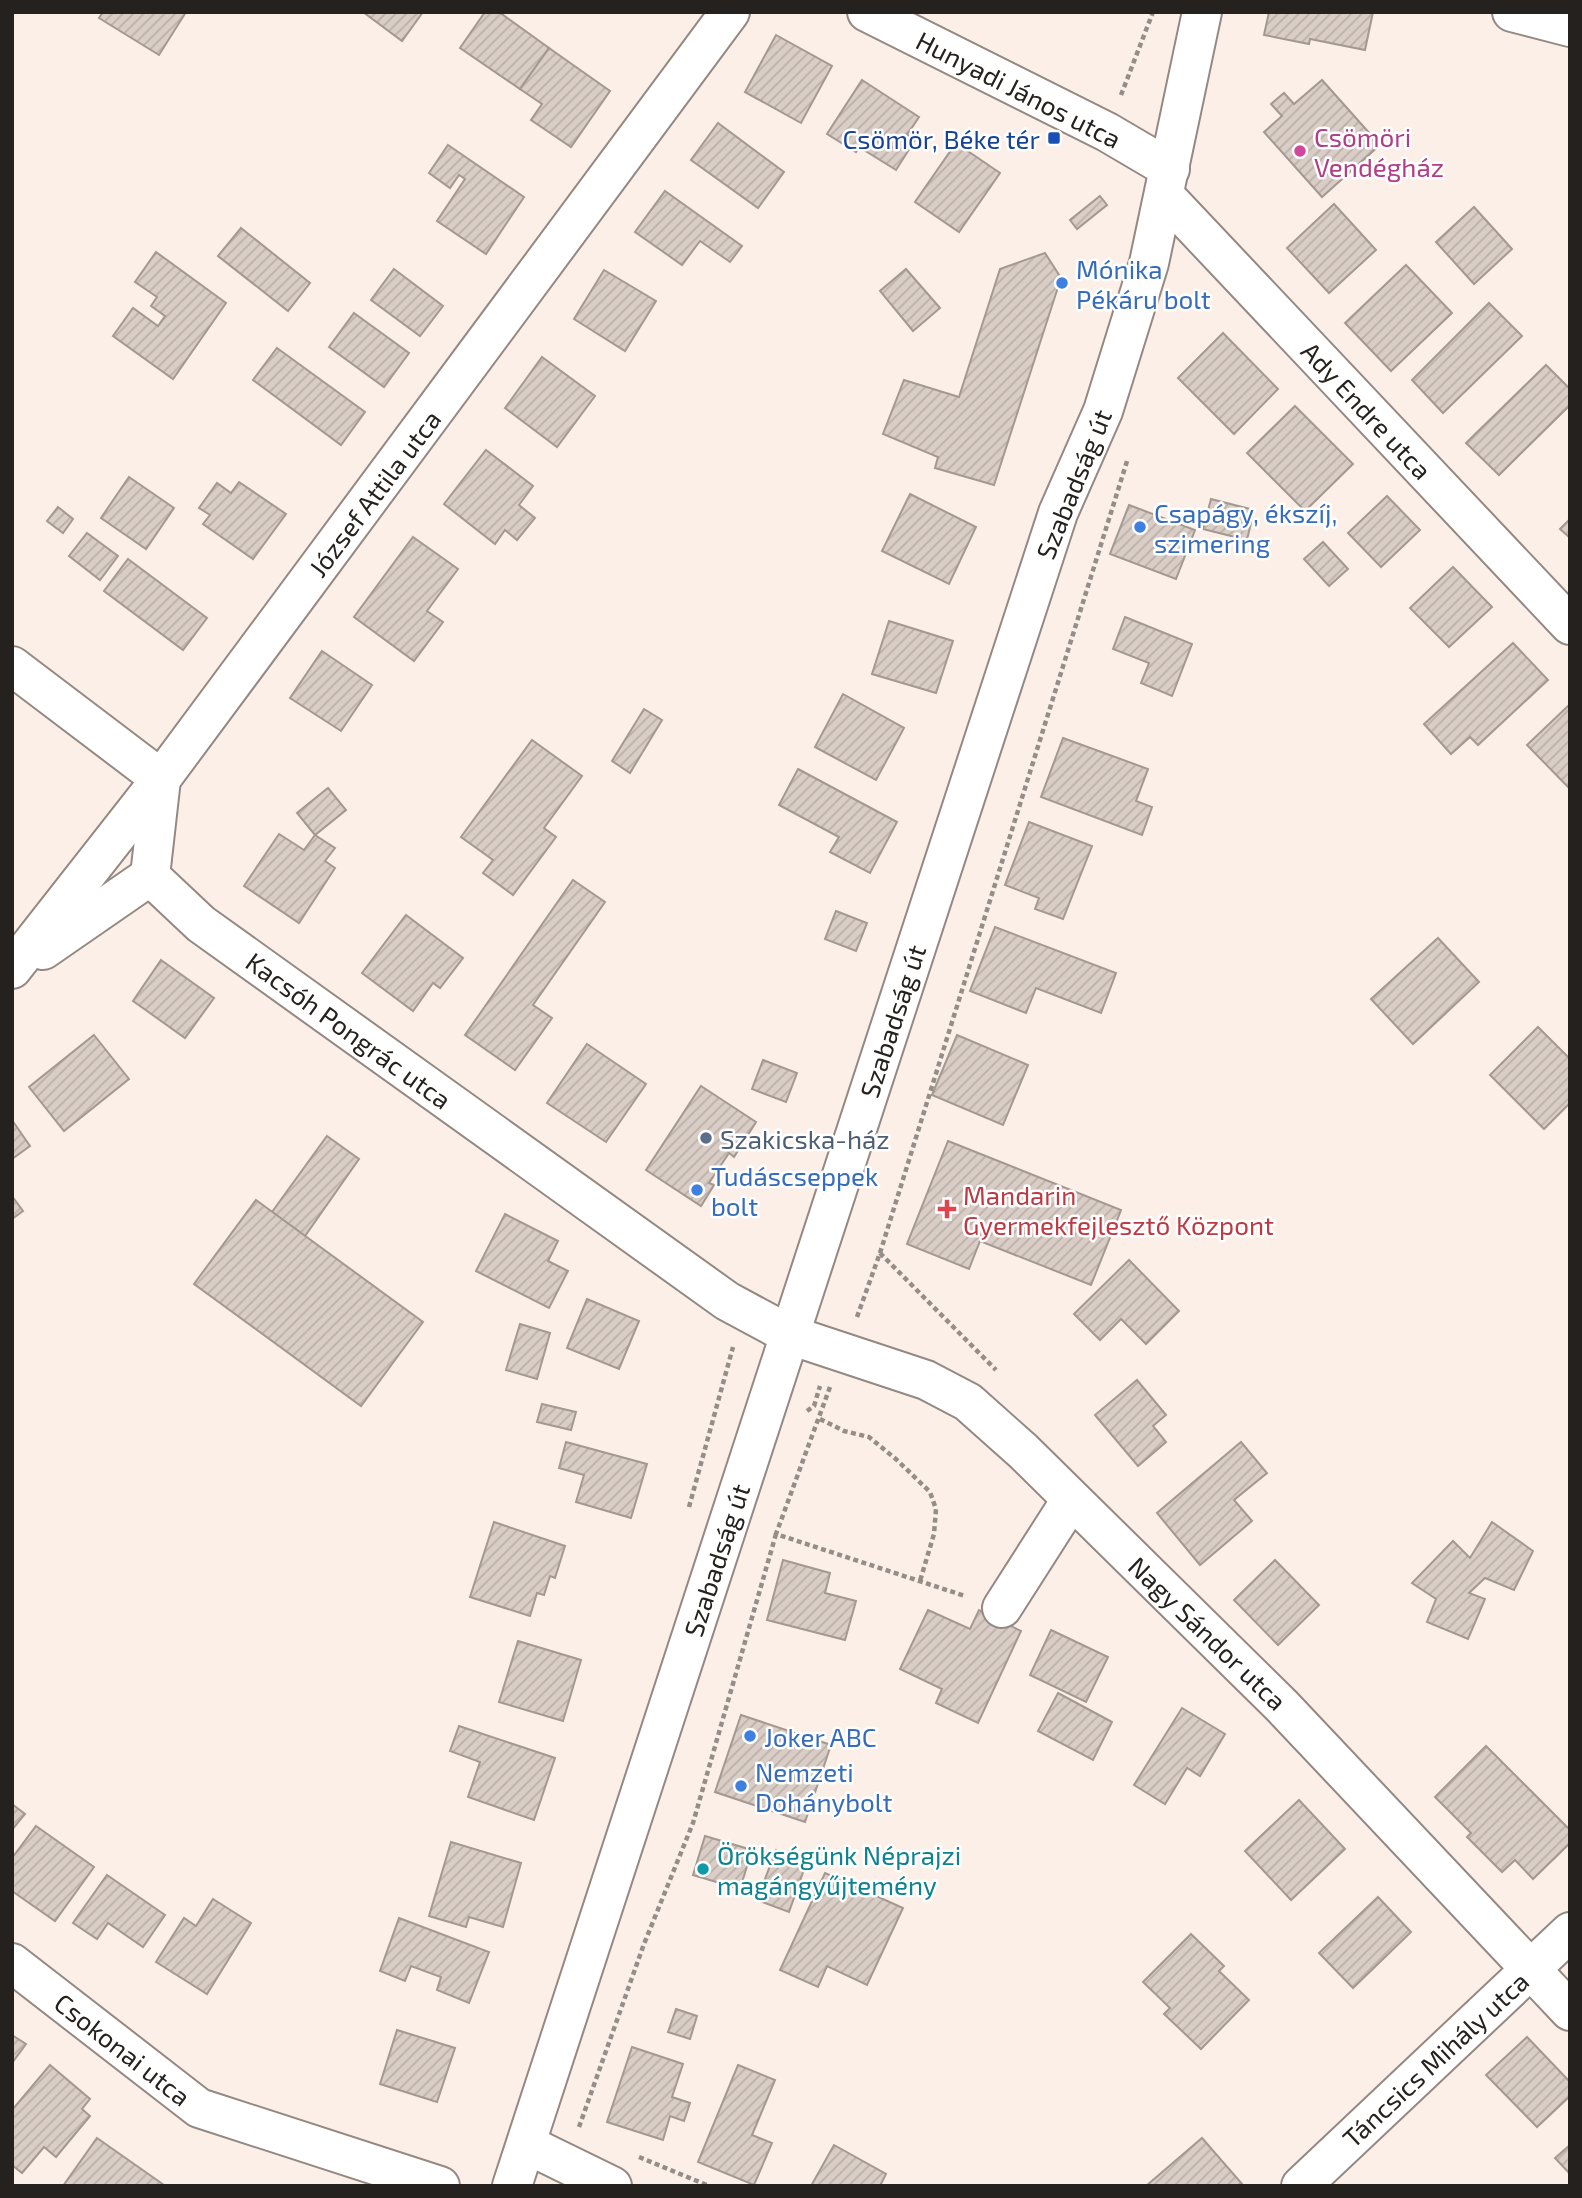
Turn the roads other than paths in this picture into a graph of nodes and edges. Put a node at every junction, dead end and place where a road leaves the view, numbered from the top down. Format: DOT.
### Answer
graph roads {
  1 [pos="730,12"];
  2 [pos="867,12"];
  3 [pos="1202,12"];
  4 [pos="1512,12"];
  5 [pos="1570,27"];
  6 [pos="1167,182"];
  7 [pos="1570,625"];
  8 [pos="12,666"];
  9 [pos="162,779"];
  10 [pos="150,876"];
  11 [pos="12,970"];
  12 [pos="790,1335"];
  13 [pos="1071,1500"];
  14 [pos="1002,1608"];
  15 [pos="1570,1933"];
  16 [pos="12,1963"];
  17 [pos="1530,1970"];
  18 [pos="1570,2011"];
  19 [pos="526,2144"];
  20 [pos="620,2169"];
  21 [pos="440,2186"];
  22 [pos="512,2186"];
  23 [pos="1301,2186"];
  1 -- 9 [label="street, József Attila utca"];
  2 -- 6 [label="street, Hunyadi János utca"];
  3 -- 6 [label="street, Szabadság út"];
  4 -- 5 [label="street"];
  6 -- 7 [label="street, Ady Endre utca"];
  6 -- 12 [label="street, Szabadság út"];
  8 -- 9 [label="street"];
  9 -- 10 [label="street"];
  9 -- 11 [label="street, József Attila utca"];
  10 -- 11 [label="street, József Attila utca"];
  10 -- 12 [label="street, Kacsóh Pongrác utca"];
  12 -- 13 [label="street, Nagy Sándor utca"];
  12 -- 19 [label="street, Szabadság út"];
  13 -- 14 [label="street"];
  13 -- 17 [label="street, Nagy Sándor utca"];
  15 -- 17 [label="street, Táncsics Mihály utca"];
  16 -- 21 [label="street, Csokonai utca"];
  17 -- 18 [label="street, Nagy Sándor utca"];
  17 -- 23 [label="street, Táncsics Mihály utca"];
  19 -- 20 [label="street"];
  19 -- 22 [label="street, Szabadság út"];
}
